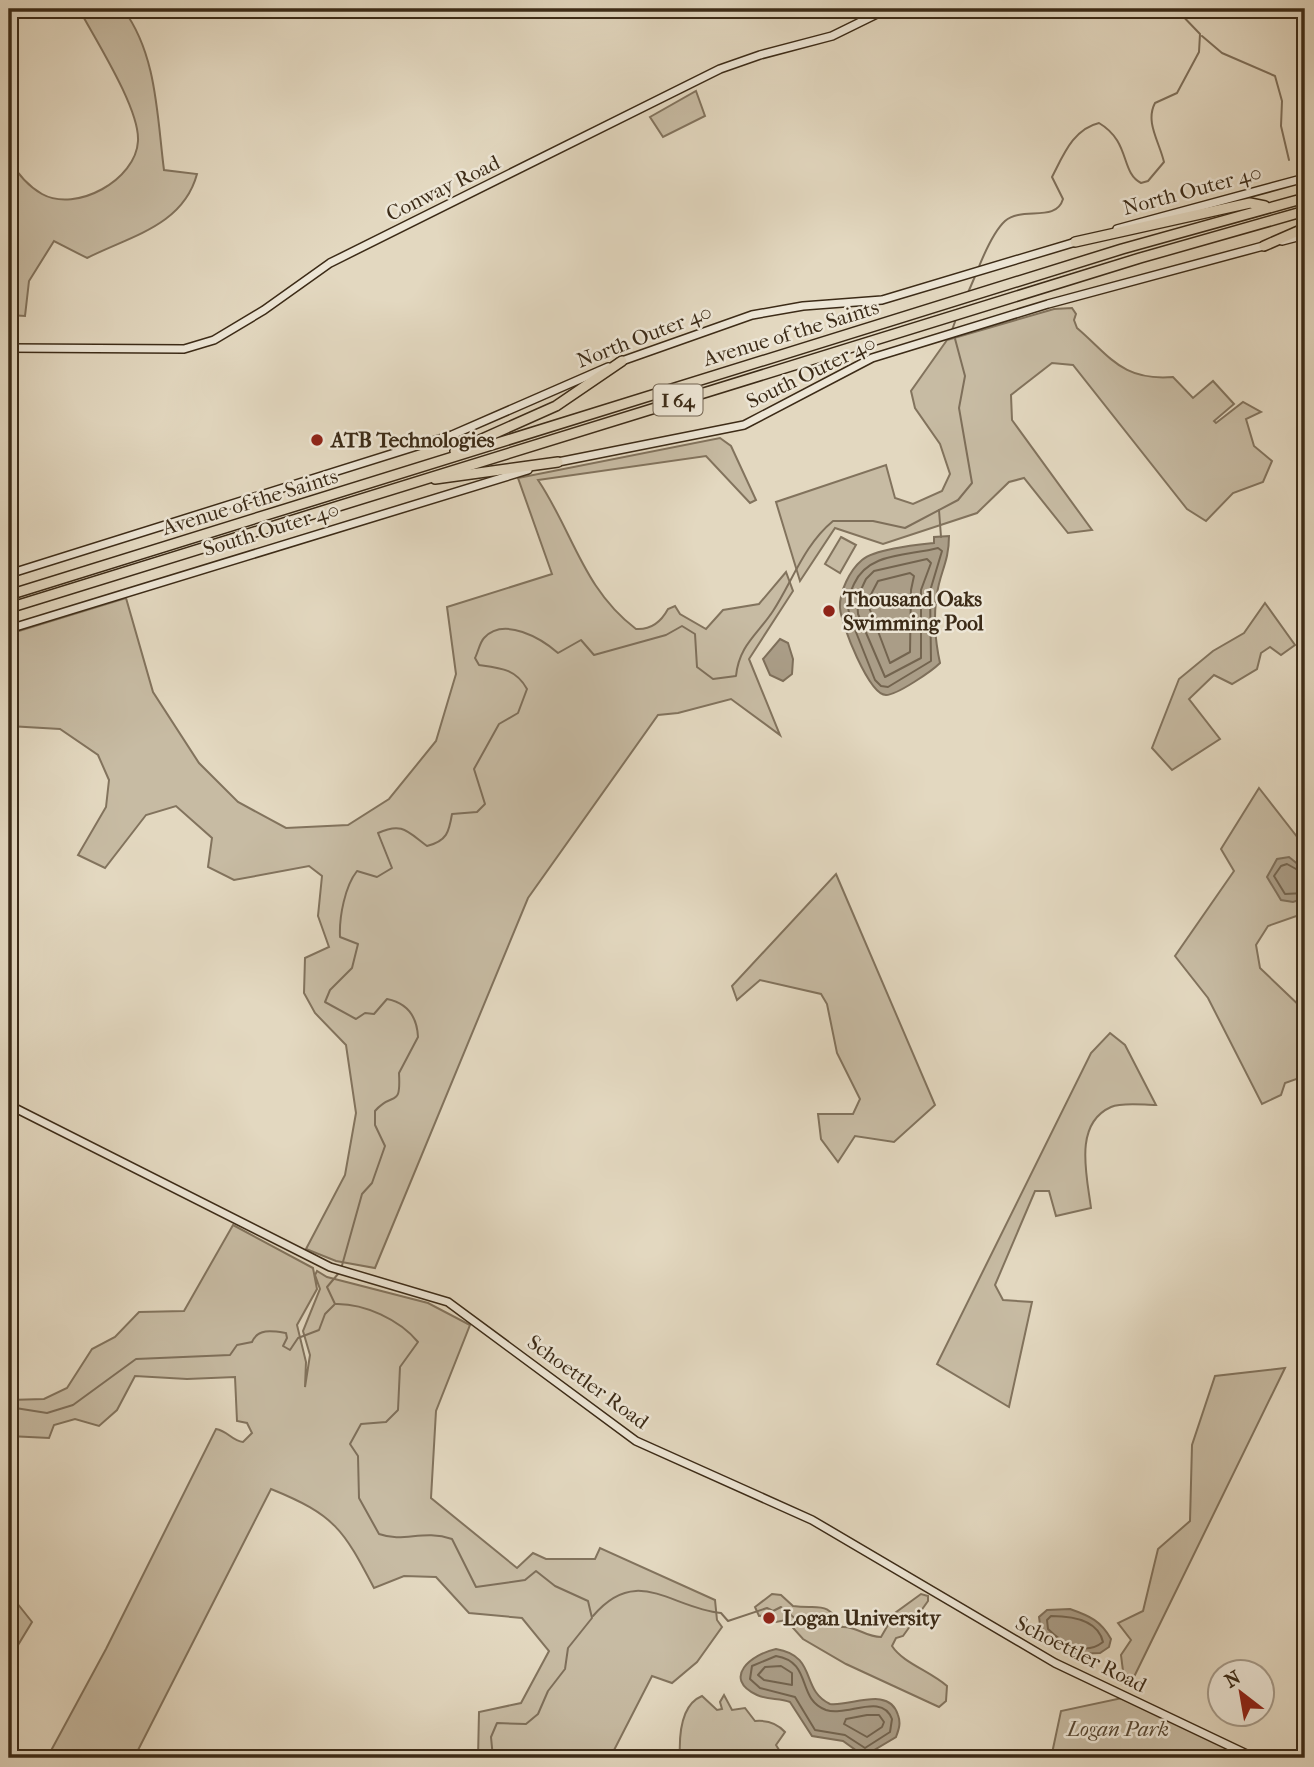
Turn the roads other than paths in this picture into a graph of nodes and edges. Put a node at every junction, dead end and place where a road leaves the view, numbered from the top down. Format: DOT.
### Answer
graph roads {
  1 [pos="887,9"];
  2 [pos="1305,178"];
  3 [pos="1305,198"];
  4 [pos="1270,206"];
  5 [pos="1305,211"];
  6 [pos="1305,228"];
  7 [pos="1305,235"];
  8 [pos="1075,242"];
  9 [pos="1264,246"];
  10 [pos="9,348"];
  11 [pos="622,361"];
  12 [pos="443,458"];
  13 [pos="558,462"];
  14 [pos="420,480"];
  15 [pos="9,574"];
  16 [pos="9,595"];
  17 [pos="9,608"];
  18 [pos="9,629"];
  19 [pos="9,1105"];
  20 [pos="9,1753"];
  21 [pos="20,1758"];
  22 [pos="1255,1758"];
  1 -- 10 [label="street, Conway Road"];
  2 -- 8 [label="street, North Outer 40"];
  3 -- 4 [label="highway, Avenue of the Saints / I 64"];
  4 -- 8 [label="highway"];
  4 -- 12 [label="highway, Avenue of the Saints / I 64"];
  5 -- 14 [label="highway, Avenue of the Saints / I 64"];
  6 -- 9 [label="highway"];
  7 -- 9 [label="street, South Outer 40"];
  8 -- 11 [label="street, North Outer 40"];
  9 -- 13 [label="street, South Outer 40"];
  11 -- 12 [label="highway"];
  11 -- 15 [label="street, North Outer 40"];
  12 -- 16 [label="highway, Avenue of the Saints / I 64"];
  13 -- 14 [label="highway"];
  13 -- 18 [label="street, South Outer 40"];
  14 -- 17 [label="highway, Avenue of the Saints / I 64"];
  19 -- 22 [label="street, Schoettler Road"];
  20 -- 21 [label="street"];
}
